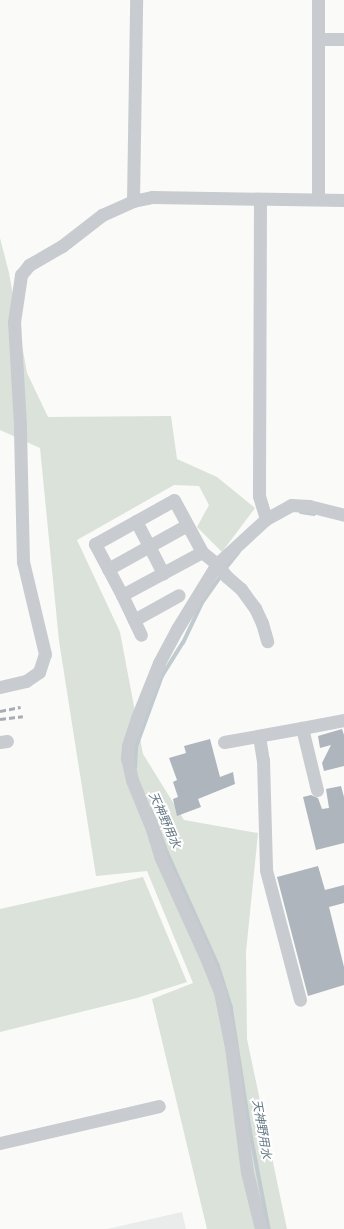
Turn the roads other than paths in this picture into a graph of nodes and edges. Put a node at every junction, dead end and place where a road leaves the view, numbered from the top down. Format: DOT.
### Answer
graph roads {
  1 [pos="136,0"];
  2 [pos="318,0"];
  3 [pos="318,39"];
  4 [pos="344,39"];
  5 [pos="260,198"];
  6 [pos="318,199"];
  7 [pos="344,200"];
  8 [pos="133,201"];
  9 [pos="344,515"];
  10 [pos="266,519"];
  11 [pos="136,521"];
  12 [pos="187,525"];
  13 [pos="149,545"];
  14 [pos="202,552"];
  15 [pos="217,564"];
  16 [pos="108,569"];
  17 [pos="163,573"];
  18 [pos="122,595"];
  19 [pos="179,595"];
  20 [pos="134,620"];
  21 [pos="142,636"];
  22 [pos="267,641"];
  23 [pos="0,687"];
  24 [pos="344,720"];
  25 [pos="302,728"];
  26 [pos="259,736"];
  27 [pos="224,742"];
  28 [pos="317,790"];
  29 [pos="300,1000"];
  30 [pos="159,1106"];
  31 [pos="0,1143"];
  32 [pos="261,1229"];
  1 -- 8 [label="street"];
  2 -- 3 [label="street"];
  3 -- 4 [label="street"];
  3 -- 6 [label="street"];
  5 -- 6 [label="street"];
  5 -- 8 [label="street"];
  5 -- 10 [label="street"];
  6 -- 7 [label="street"];
  8 -- 23 [label="street"];
  9 -- 10 [label="street"];
  10 -- 15 [label="street"];
  11 -- 12 [label="street"];
  11 -- 13 [label="street"];
  11 -- 16 [label="street"];
  12 -- 13 [label="street"];
  12 -- 14 [label="street"];
  13 -- 16 [label="street"];
  13 -- 17 [label="street"];
  14 -- 15 [label="street"];
  14 -- 17 [label="street"];
  15 -- 22 [label="street"];
  15 -- 32 [label="street"];
  16 -- 18 [label="street"];
  17 -- 18 [label="street"];
  18 -- 20 [label="street"];
  19 -- 20 [label="street"];
  20 -- 21 [label="street"];
  24 -- 25 [label="street"];
  25 -- 26 [label="street"];
  25 -- 28 [label="street"];
  26 -- 27 [label="street"];
  26 -- 29 [label="street"];
  30 -- 31 [label="street"];
}
